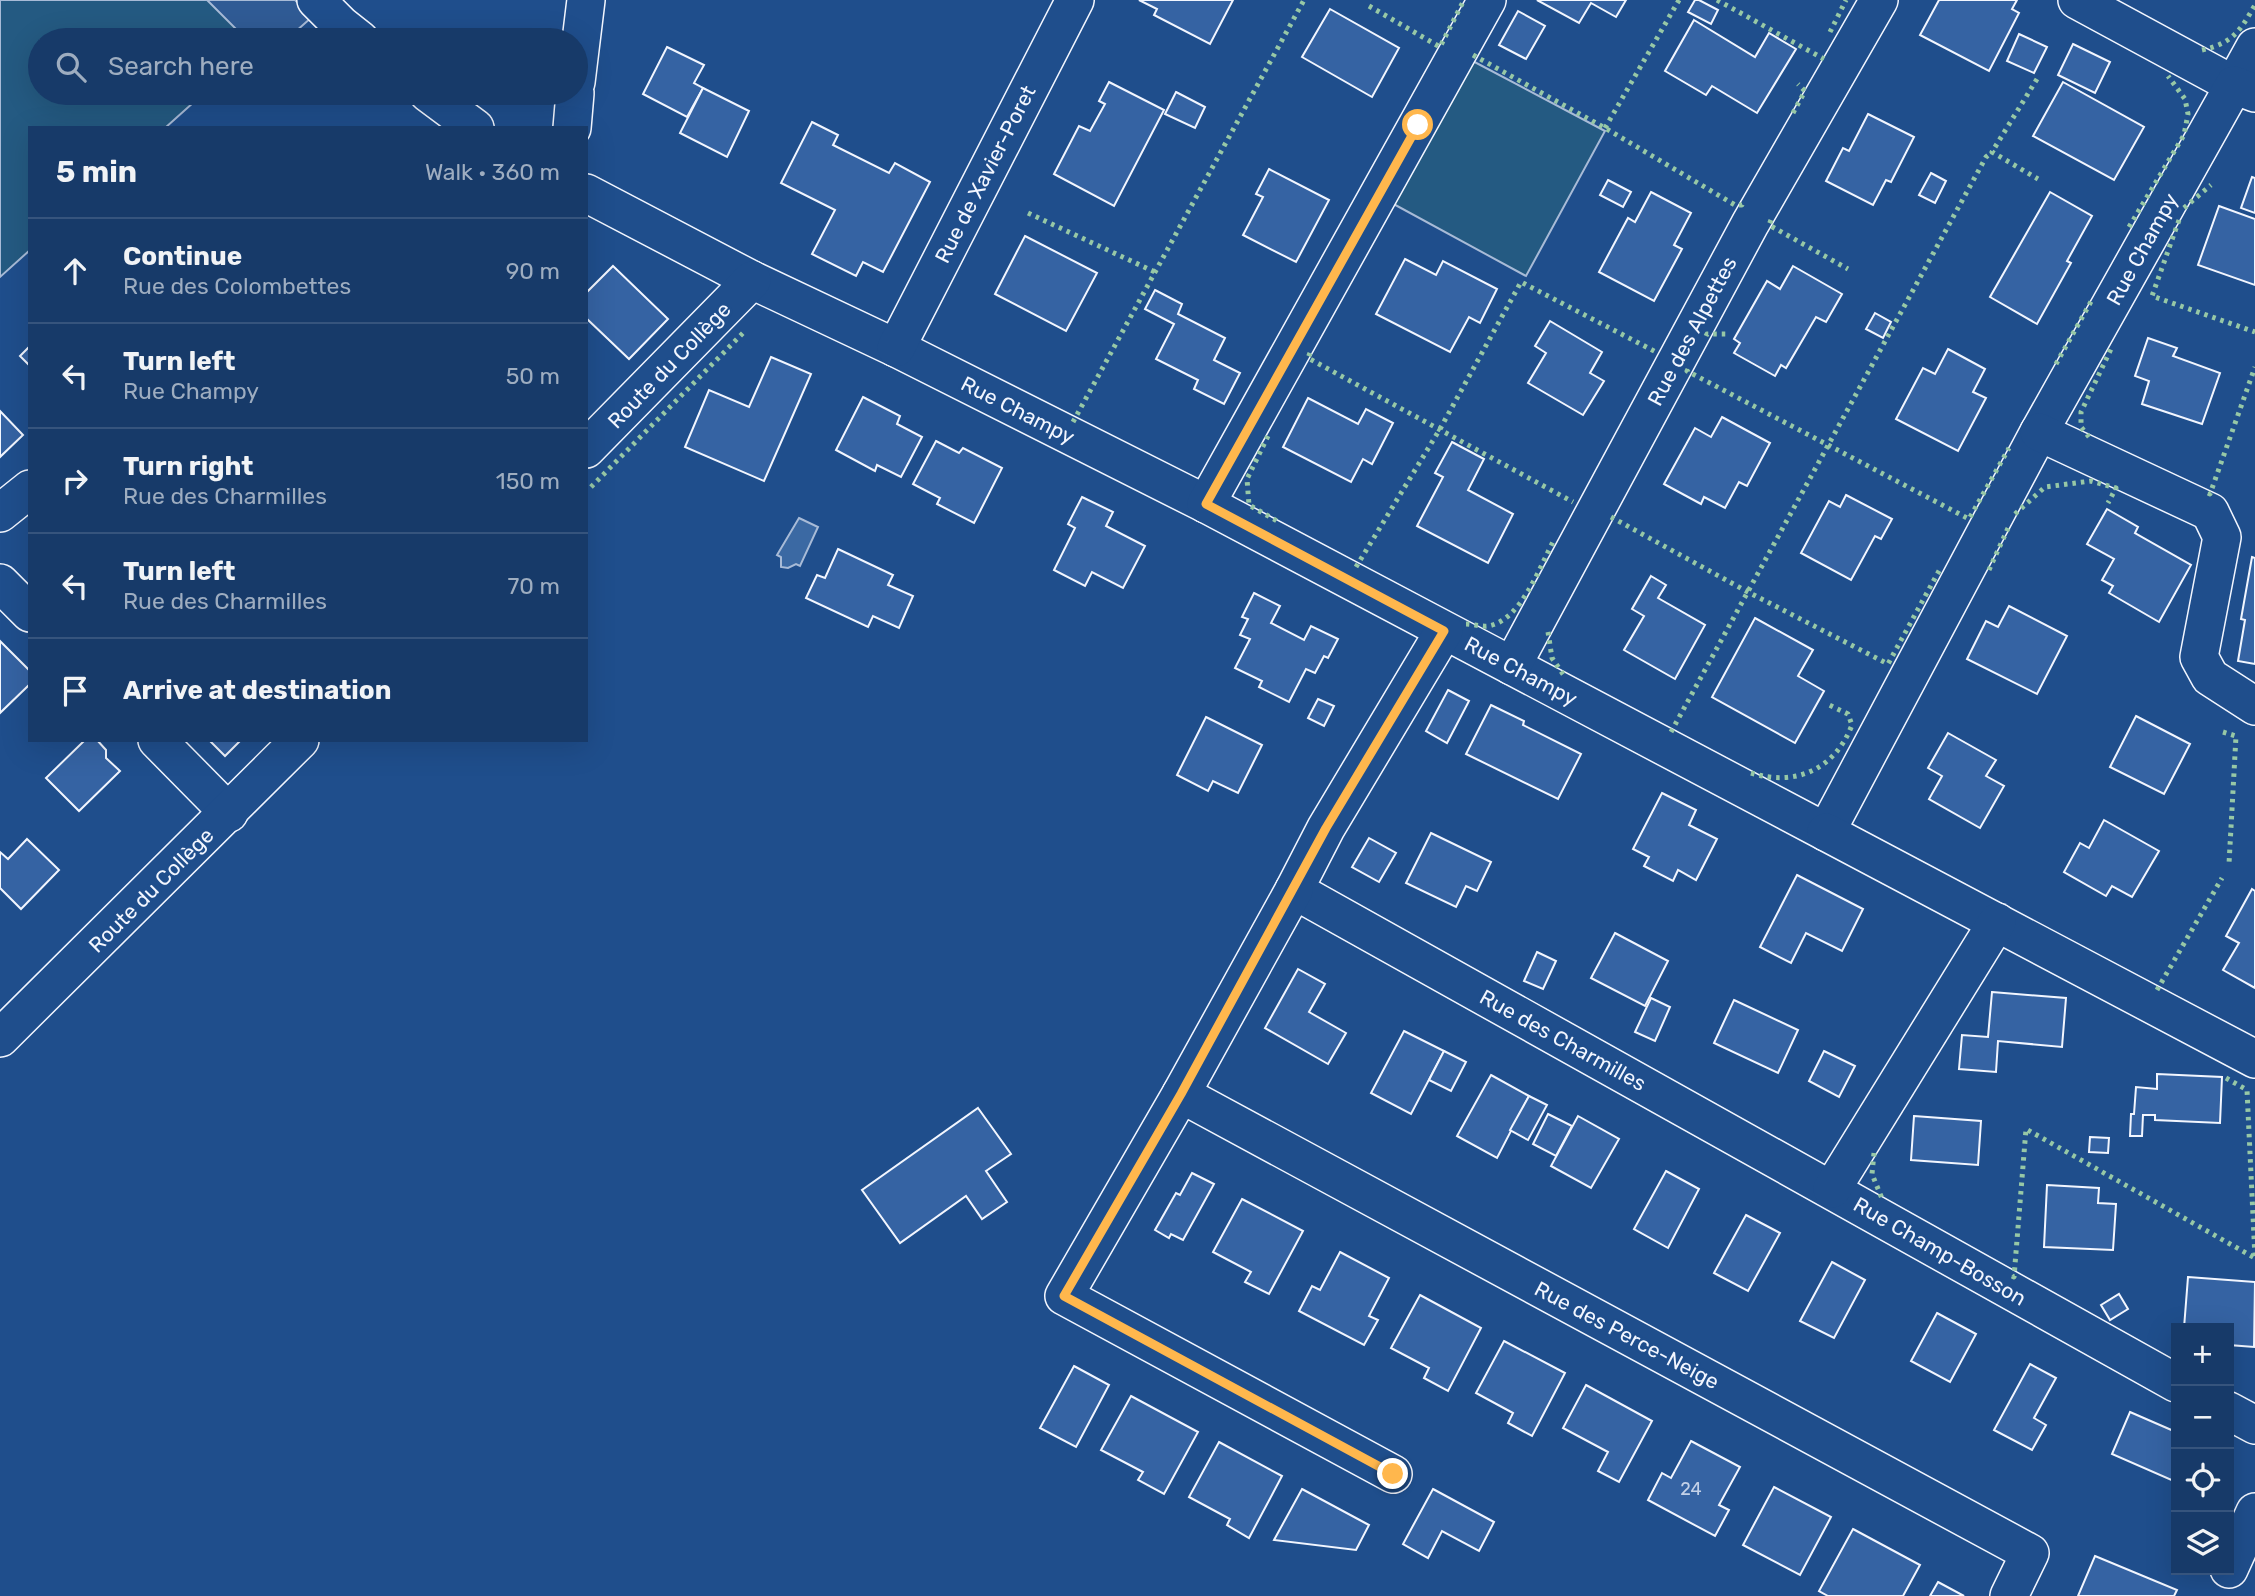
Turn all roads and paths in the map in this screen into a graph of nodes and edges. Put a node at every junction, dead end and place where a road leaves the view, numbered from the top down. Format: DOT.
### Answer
graph roads {
  1 [pos="316,0"];
  2 [pos="586,0"];
  3 [pos="1074,0"];
  4 [pos="1487,0"];
  5 [pos="1879,0"];
  6 [pos="2077,0"];
  7 [pos="345,28"];
  8 [pos="583,28"];
  9 [pos="2255,47"];
  10 [pos="2245,89"];
  11 [pos="444,105"];
  12 [pos="574,105"];
  13 [pos="472,126"];
  14 [pos="572,126"];
  15 [pos="588,194"];
  16 [pos="752,280"];
  17 [pos="896,348"];
  18 [pos="2039,432"];
  19 [pos="588,447"];
  20 [pos="28,491"];
  21 [pos="1206,504"];
  22 [pos="0,513"];
  23 [pos="0,583"];
  24 [pos="28,611"];
  25 [pos="1444,631"];
  26 [pos="1512,666"];
  27 [pos="2255,706"];
  28 [pos="159,742"];
  29 [pos="298,742"];
  30 [pos="229,813"];
  31 [pos="1826,832"];
  32 [pos="1294,890"];
  33 [pos="1997,922"];
  34 [pos="0,1038"];
  35 [pos="2255,1059"];
  36 [pos="1181,1094"];
  37 [pos="1832,1189"];
  38 [pos="2171,1380"];
  39 [pos="2234,1414"];
  40 [pos="2255,1425"];
  41 [pos="1393,1474"];
  42 [pos="2255,1513"];
  43 [pos="2234,1558"];
  44 [pos="2226,1575"];
  45 [pos="2009,1596"];
  46 [pos="2217,1596"];
  1 -- 7 [label="street"];
  2 -- 8 [label="street"];
  3 -- 17 [label="street, Rue de Xavier-Poret"];
  4 -- 21 [label="street"];
  5 -- 26 [label="street, Rue des Alpettes"];
  6 -- 10 [label="street"];
  9 -- 10 [label="street, Rue Champy"];
  10 -- 18 [label="street, Rue Champy"];
  11 -- 13 [label="street"];
  12 -- 14 [label="street"];
  15 -- 16 [label="street, Rue Champy"];
  16 -- 17 [label="street, Rue Champy"];
  16 -- 19 [label="street, Route du Collège"];
  17 -- 21 [label="street, Rue Champy"];
  18 -- 27 [label="street"];
  18 -- 31 [label="street, Rue Champy"];
  20 -- 22 [label="street"];
  21 -- 25 [label="street, Rue Champy"];
  23 -- 24 [label="street"];
  25 -- 26 [label="street, Rue Champy"];
  25 -- 32 [label="street"];
  26 -- 31 [label="street, Rue Champy"];
  28 -- 30 [label="street"];
  29 -- 30 [label="street, Route du Collège"];
  30 -- 34 [label="street, Route du Collège"];
  31 -- 33 [label="street"];
  32 -- 36 [label="street"];
  32 -- 37 [label="street, Rue des Charmilles"];
  33 -- 35 [label="street"];
  33 -- 37 [label="street, Rue Champ-Bosson"];
  36 -- 41 [label="street"];
  36 -- 45 [label="street, Rue des Perce-Neige"];
  37 -- 38 [label="street, Rue Champ-Bosson"];
  39 -- 40 [label="street"];
  42 -- 43 [label="street"];
  44 -- 46 [label="street"];
}
